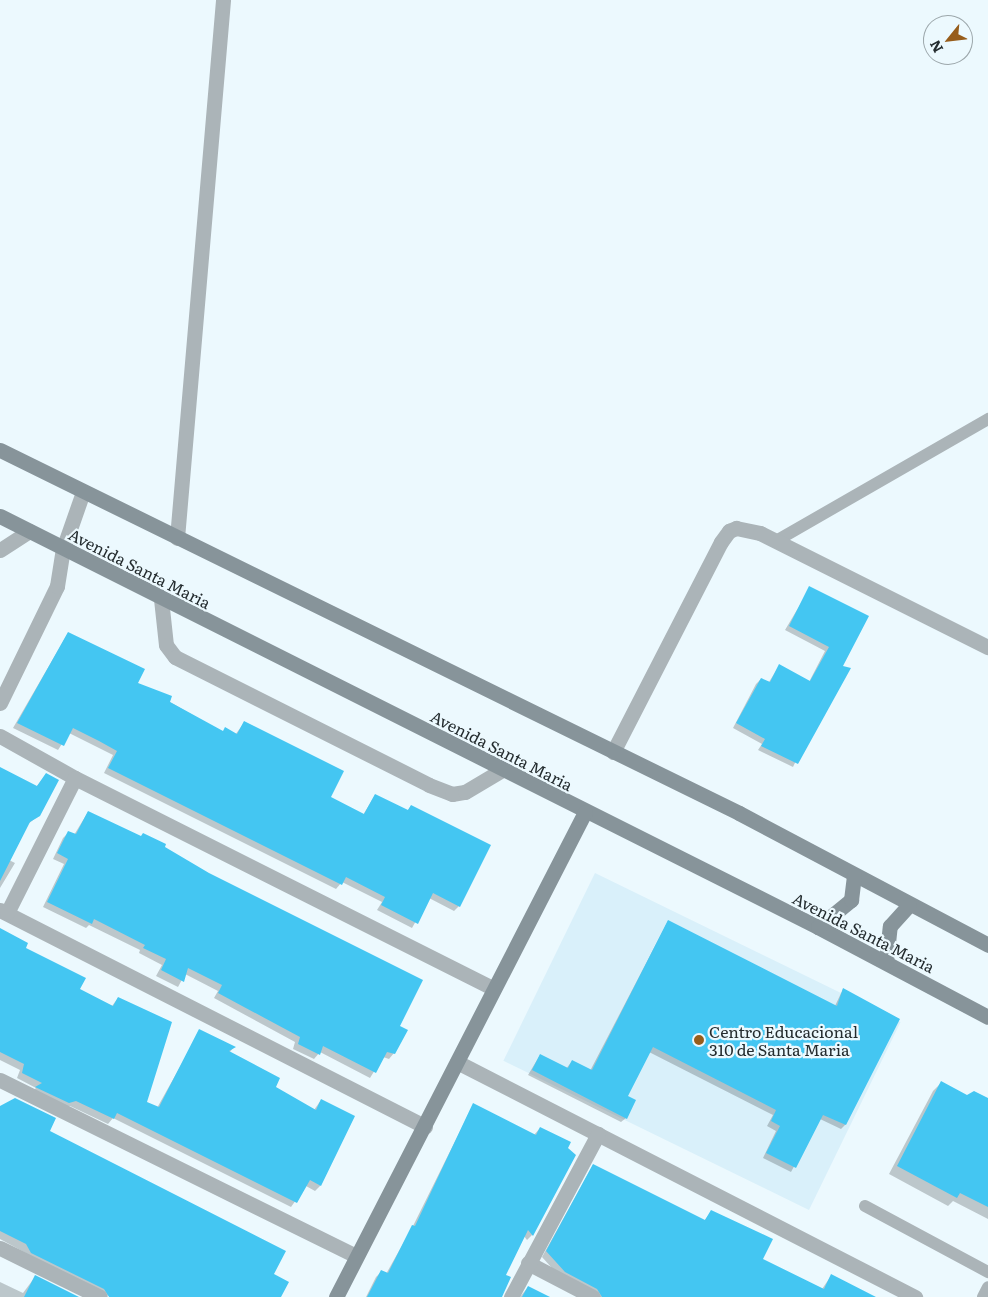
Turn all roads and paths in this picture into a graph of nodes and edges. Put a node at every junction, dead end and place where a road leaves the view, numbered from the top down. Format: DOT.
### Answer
graph roads {
  1 [pos="223,0"];
  2 [pos="988,419"];
  3 [pos="0,450"];
  4 [pos="83,492"];
  5 [pos="0,516"];
  6 [pos="29,532"];
  7 [pos="176,538"];
  8 [pos="776,541"];
  9 [pos="63,549"];
  10 [pos="0,550"];
  11 [pos="161,599"];
  12 [pos="988,647"];
  13 [pos="0,703"];
  14 [pos="0,736"];
  15 [pos="613,752"];
  16 [pos="502,770"];
  17 [pos="75,778"];
  18 [pos="585,812"];
  19 [pos="854,875"];
  20 [pos="909,906"];
  21 [pos="3,912"];
  22 [pos="818,927"];
  23 [pos="988,945"];
  24 [pos="886,962"];
  25 [pos="492,988"];
  26 [pos="988,1017"];
  27 [pos="458,1062"];
  28 [pos="0,1080"];
  29 [pos="425,1127"];
  30 [pos="598,1134"];
  31 [pos="865,1206"];
  32 [pos="0,1248"];
  33 [pos="356,1256"];
  34 [pos="528,1263"];
  35 [pos="988,1272"];
  36 [pos="988,1287"];
  37 [pos="100,1297"];
  38 [pos="336,1297"];
  39 [pos="511,1297"];
  40 [pos="593,1297"];
  41 [pos="915,1297"];
  42 [pos="983,1297"];
  1 -- 7 [label="street"];
  2 -- 8 [label="lane"];
  3 -- 4 [label="main road"];
  4 -- 7 [label="main road"];
  4 -- 9 [label="street"];
  5 -- 6 [label="main road, Avenida Santa Maria"];
  6 -- 9 [label="main road, Avenida Santa Maria"];
  6 -- 10 [label="street"];
  7 -- 15 [label="main road"];
  8 -- 12 [label="street"];
  8 -- 15 [label="street"];
  9 -- 11 [label="main road, Avenida Santa Maria"];
  9 -- 13 [label="street"];
  11 -- 16 [label="main road, Avenida Santa Maria"];
  11 -- 16 [label="street"];
  14 -- 17 [label="street"];
  15 -- 19 [label="main road"];
  16 -- 18 [label="main road, Avenida Santa Maria"];
  17 -- 21 [label="street"];
  17 -- 25 [label="street"];
  18 -- 22 [label="main road, Avenida Santa Maria"];
  18 -- 25 [label="main road"];
  19 -- 20 [label="main road"];
  19 -- 22 [label="main road"];
  20 -- 23 [label="main road"];
  20 -- 24 [label="main road"];
  21 -- 29 [label="street"];
  22 -- 24 [label="main road, Avenida Santa Maria"];
  24 -- 26 [label="main road, Avenida Santa Maria"];
  25 -- 27 [label="main road"];
  27 -- 29 [label="main road"];
  27 -- 30 [label="street"];
  28 -- 33 [label="street"];
  29 -- 33 [label="main road"];
  30 -- 34 [label="street"];
  30 -- 41 [label="street"];
  31 -- 35 [label="lane"];
  32 -- 37 [label="street"];
  33 -- 38 [label="main road"];
  34 -- 39 [label="street"];
  34 -- 40 [label="street"];
  36 -- 42 [label="lane"];
}
